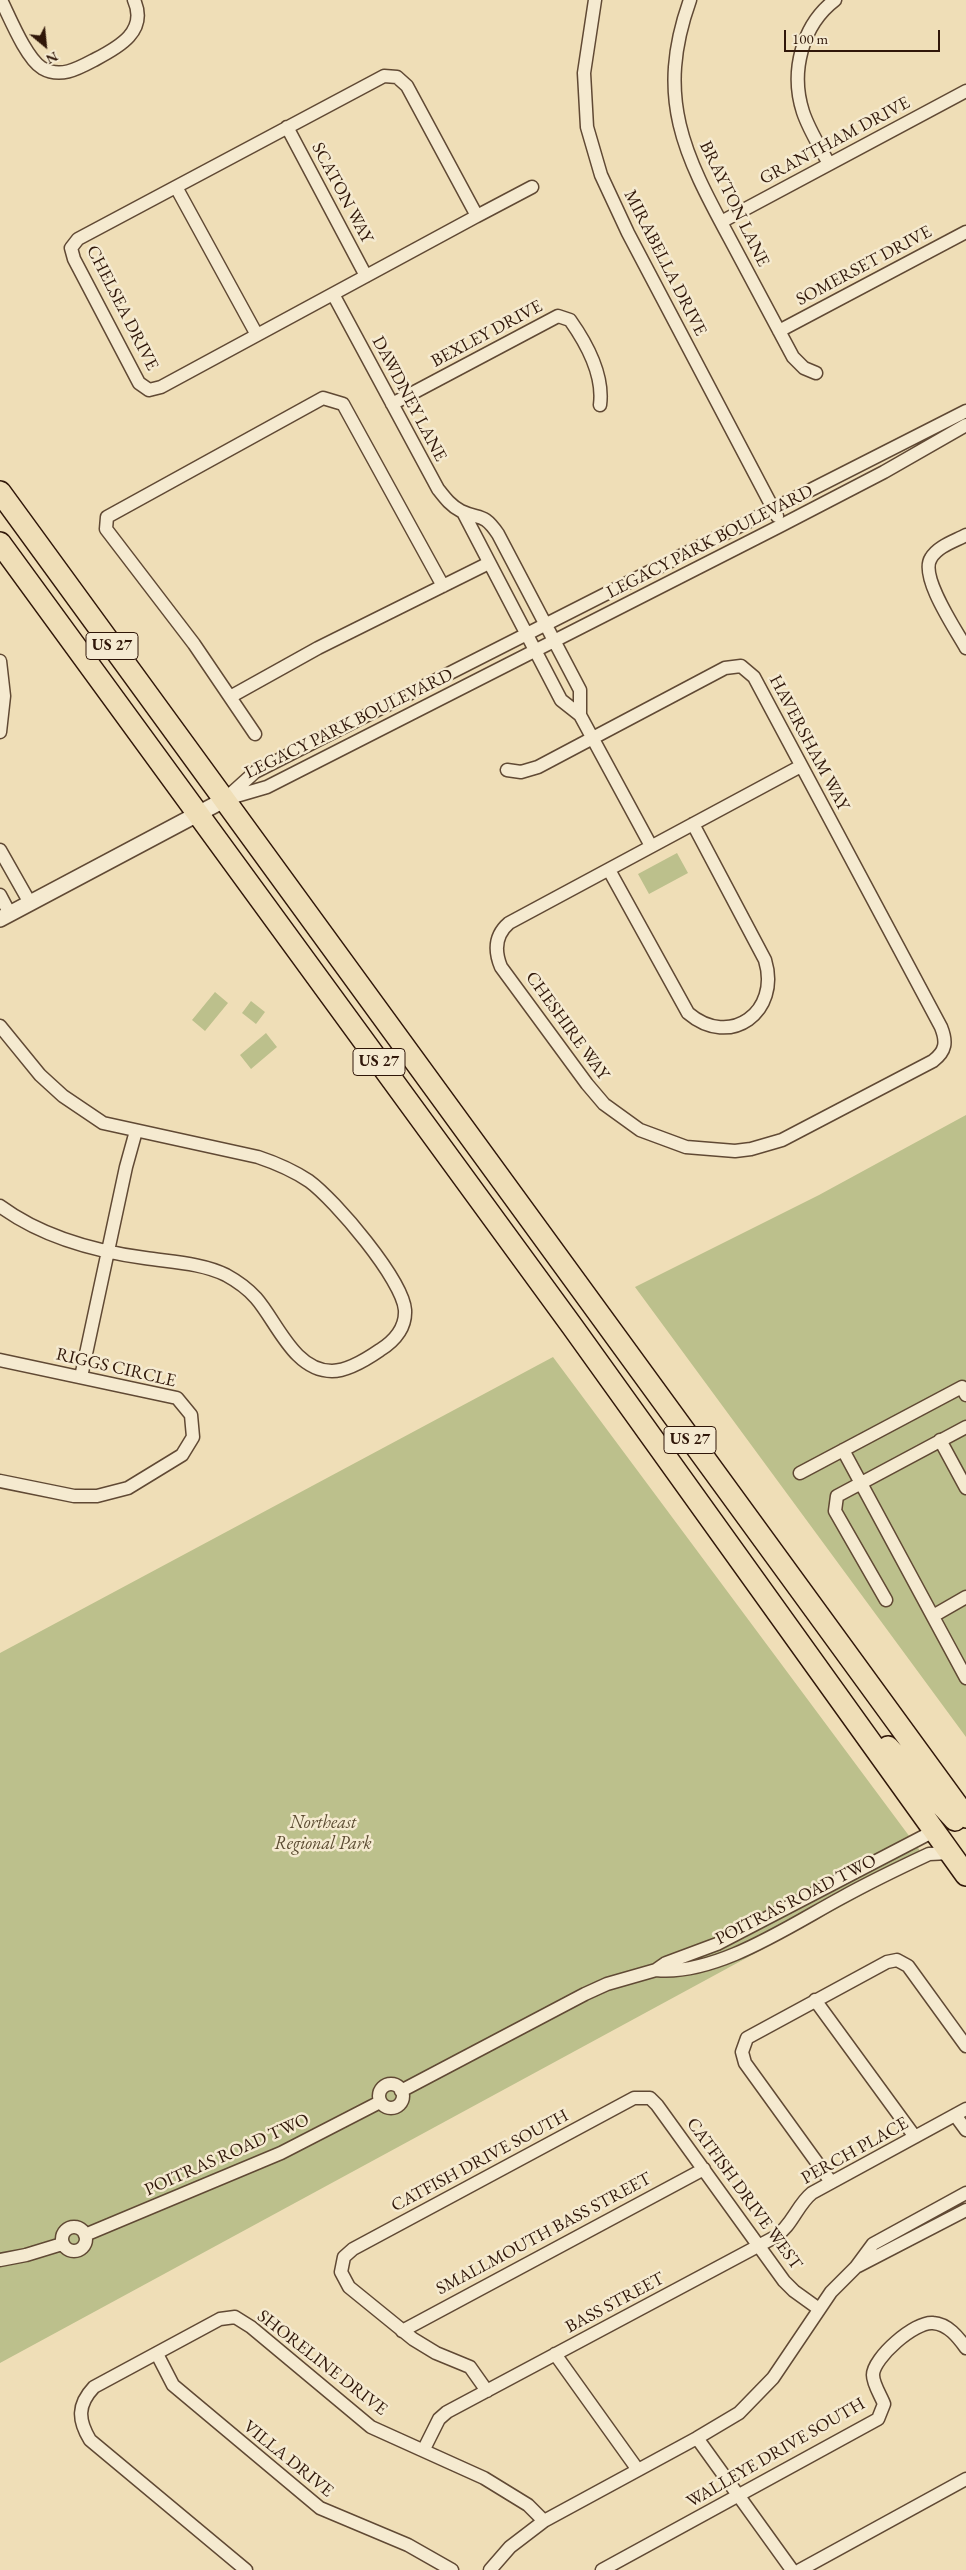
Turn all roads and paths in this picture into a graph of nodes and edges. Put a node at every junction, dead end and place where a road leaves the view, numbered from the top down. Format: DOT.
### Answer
graph roads {
  1 [pos="1,0"];
  2 [pos="134,0"];
  3 [pos="596,0"];
  4 [pos="690,0"];
  5 [pos="835,0"];
  6 [pos="966,91"];
  7 [pos="287,127"];
  8 [pos="829,164"];
  9 [pos="176,187"];
  10 [pos="532,187"];
  11 [pos="477,216"];
  12 [pos="721,222"];
  13 [pos="966,232"];
  14 [pos="366,276"];
  15 [pos="333,294"];
  16 [pos="779,331"];
  17 [pos="256,335"];
  18 [pos="816,373"];
  19 [pos="392,404"];
  20 [pos="600,405"];
  21 [pos="966,411"];
  22 [pos="966,425"];
  23 [pos="0,492"];
  24 [pos="773,510"];
  25 [pos="463,512"];
  26 [pos="781,525"];
  27 [pos="966,535"];
  28 [pos="0,543"];
  29 [pos="489,563"];
  30 [pos="442,586"];
  31 [pos="545,626"];
  32 [pos="527,635"];
  33 [pos="554,642"];
  34 [pos="966,648"];
  35 [pos="535,652"];
  36 [pos="0,661"];
  37 [pos="230,697"];
  38 [pos="580,715"];
  39 [pos="0,732"];
  40 [pos="255,734"];
  41 [pos="592,738"];
  42 [pos="801,766"];
  43 [pos="508,770"];
  44 [pos="224,800"];
  45 [pos="198,814"];
  46 [pos="693,824"];
  47 [pos="651,846"];
  48 [pos="0,850"];
  49 [pos="609,870"];
  50 [pos="0,895"];
  51 [pos="30,903"];
  52 [pos="5,916"];
  53 [pos="0,1026"];
  54 [pos="945,1046"];
  55 [pos="136,1131"];
  56 [pos="0,1206"];
  57 [pos="108,1253"];
  58 [pos="558,1308"];
  59 [pos="0,1360"];
  60 [pos="81,1377"];
  61 [pos="966,1395"];
  62 [pos="966,1426"];
  63 [pos="940,1440"];
  64 [pos="842,1450"];
  65 [pos="700,1454"];
  66 [pos="800,1473"];
  67 [pos="0,1481"];
  68 [pos="861,1483"];
  69 [pos="966,1488"];
  70 [pos="966,1597"];
  71 [pos="886,1600"];
  72 [pos="932,1616"];
  73 [pos="801,1646"];
  74 [pos="966,1678"];
  75 [pos="966,1817"];
  76 [pos="966,1825"];
  77 [pos="934,1831"];
  78 [pos="958,1851"];
  79 [pos="966,1875"];
  80 [pos="656,1970"];
  81 [pos="815,2000"];
  82 [pos="966,2046"];
  83 [pos="645,2097"];
  84 [pos="961,2112"];
  85 [pos="966,2130"];
  86 [pos="915,2137"];
  87 [pos="704,2169"];
  88 [pos="831,2182"];
  89 [pos="966,2193"];
  90 [pos="966,2210"];
  91 [pos="759,2246"];
  92 [pos="0,2260"];
  93 [pos="856,2267"];
  94 [pos="819,2309"];
  95 [pos="402,2331"];
  96 [pos="966,2348"];
  97 [pos="156,2354"];
  98 [pos="555,2354"];
  99 [pos="486,2391"];
  100 [pos="698,2438"];
  101 [pos="424,2449"];
  102 [pos="638,2470"];
  103 [pos="966,2479"];
  104 [pos="740,2496"];
  105 [pos="544,2521"];
  106 [pos="246,2570"];
  107 [pos="452,2570"];
  108 [pos="490,2570"];
  109 [pos="602,2570"];
  110 [pos="792,2570"];
  111 [pos="800,2570"];
  1 -- 2 [label="street"];
  3 -- 24 [label="street, MIRABELLA DRIVE"];
  4 -- 12 [label="street, BRAYTON LANE"];
  5 -- 8 [label="street"];
  6 -- 8 [label="street, GRANTHAM DRIVE"];
  7 -- 9 [label="street, CHELSEA DRIVE"];
  7 -- 11 [label="street, CHELSEA DRIVE"];
  7 -- 14 [label="street, SCATON WAY"];
  8 -- 12 [label="street, GRANTHAM DRIVE"];
  9 -- 17 [label="street"];
  9 -- 17 [label="street, CHELSEA DRIVE"];
  10 -- 11 [label="street, CHELSEA DRIVE"];
  11 -- 14 [label="street, CHELSEA DRIVE"];
  12 -- 16 [label="street, BRAYTON LANE"];
  13 -- 16 [label="street, SOMERSET DRIVE"];
  14 -- 15 [label="street, CHELSEA DRIVE"];
  15 -- 17 [label="street, CHELSEA DRIVE"];
  15 -- 19 [label="street, DAWDNEY LANE"];
  16 -- 18 [label="street, BRAYTON LANE"];
  19 -- 20 [label="street, BEXLEY DRIVE"];
  19 -- 25 [label="street, DAWDNEY LANE"];
  21 -- 24 [label="street, LEGACY PARK BOULEVARD"];
  22 -- 26 [label="street, LEGACY PARK BOULEVARD"];
  23 -- 44 [label="highway, US 27"];
  24 -- 26 [label="street, MIRABELLA DRIVE"];
  24 -- 31 [label="street, LEGACY PARK BOULEVARD"];
  25 -- 29 [label="street, DAWDNEY LANE"];
  25 -- 31 [label="street, DAWDNEY LANE"];
  26 -- 33 [label="street, LEGACY PARK BOULEVARD"];
  27 -- 34 [label="street"];
  28 -- 45 [label="highway, US 27"];
  29 -- 30 [label="street"];
  29 -- 32 [label="street, DAWDNEY LANE"];
  30 -- 37 [label="street"];
  30 -- 37 [label="street"];
  31 -- 32 [label="street, LEGACY PARK BOULEVARD"];
  31 -- 33 [label="street, DAWDNEY LANE"];
  32 -- 35 [label="street, DAWDNEY LANE"];
  32 -- 44 [label="street, LEGACY PARK BOULEVARD"];
  33 -- 35 [label="street, LEGACY PARK BOULEVARD"];
  33 -- 38 [label="street, DAWDNEY LANE"];
  35 -- 38 [label="street, DAWDNEY LANE"];
  35 -- 44 [label="street, LEGACY PARK BOULEVARD"];
  36 -- 39 [label="street"];
  37 -- 40 [label="street"];
  38 -- 41 [label="street"];
  41 -- 42 [label="street, HAVERSHAM WAY"];
  41 -- 43 [label="street, HAVERSHAM WAY"];
  41 -- 47 [label="street"];
  42 -- 46 [label="street, CHESHIRE WAY"];
  42 -- 54 [label="street, HAVERSHAM WAY"];
  44 -- 45 [label="street"];
  44 -- 65 [label="highway, US 27"];
  45 -- 51 [label="street"];
  45 -- 58 [label="highway, US 27"];
  46 -- 47 [label="street, CHESHIRE WAY"];
  46 -- 49 [label="street"];
  47 -- 49 [label="street, CHESHIRE WAY"];
  48 -- 51 [label="street"];
  49 -- 54 [label="street, CHESHIRE WAY"];
  50 -- 52 [label="street"];
  51 -- 52 [label="street"];
  53 -- 55 [label="street"];
  55 -- 57 [label="street"];
  55 -- 57 [label="street"];
  56 -- 57 [label="street"];
  57 -- 60 [label="street"];
  58 -- 65 [label="highway"];
  58 -- 73 [label="highway, US 27"];
  59 -- 60 [label="street, RIGGS CIRCLE"];
  60 -- 67 [label="street, RIGGS CIRCLE"];
  61 -- 64 [label="street"];
  62 -- 63 [label="street"];
  63 -- 68 [label="street"];
  63 -- 69 [label="street"];
  64 -- 66 [label="street"];
  64 -- 68 [label="street"];
  65 -- 75 [label="highway, US 27"];
  68 -- 71 [label="street"];
  68 -- 72 [label="street"];
  70 -- 72 [label="street"];
  72 -- 74 [label="street"];
  73 -- 76 [label="highway"];
  73 -- 77 [label="highway, US 27"];
  77 -- 78 [label="highway"];
  77 -- 80 [label="street, POITRAS ROAD TWO"];
  78 -- 79 [label="highway"];
  78 -- 80 [label="street, POITRAS ROAD TWO"];
  80 -- 92 [label="street, POITRAS ROAD TWO"];
  81 -- 82 [label="street"];
  81 -- 86 [label="street"];
  81 -- 88 [label="street"];
  83 -- 87 [label="street, CATFISH DRIVE WEST"];
  83 -- 95 [label="street, CATFISH DRIVE SOUTH"];
  84 -- 85 [label="street"];
  84 -- 86 [label="street, PERCH PLACE"];
  86 -- 88 [label="street, PERCH PLACE"];
  87 -- 91 [label="street, CATFISH DRIVE WEST"];
  87 -- 95 [label="street, SMALLMOUTH BASS STREET"];
  88 -- 91 [label="street, PERCH PLACE"];
  89 -- 93 [label="street"];
  90 -- 93 [label="street"];
  91 -- 94 [label="street, CATFISH DRIVE WEST"];
  91 -- 98 [label="street, BASS STREET"];
  93 -- 94 [label="street"];
  94 -- 100 [label="street"];
  95 -- 99 [label="street"];
  96 -- 104 [label="street, WALLEYE DRIVE SOUTH"];
  97 -- 101 [label="street, SHORELINE DRIVE"];
  97 -- 106 [label="street, SHORELINE DRIVE"];
  97 -- 107 [label="street, VILLA DRIVE"];
  98 -- 99 [label="street, BASS STREET"];
  98 -- 102 [label="street"];
  99 -- 101 [label="street, BASS STREET"];
  100 -- 102 [label="street"];
  100 -- 104 [label="street"];
  101 -- 105 [label="street, SHORELINE DRIVE"];
  102 -- 105 [label="street"];
  103 -- 111 [label="street"];
  104 -- 109 [label="street, WALLEYE DRIVE SOUTH"];
  104 -- 110 [label="street"];
  105 -- 108 [label="street"];
}
